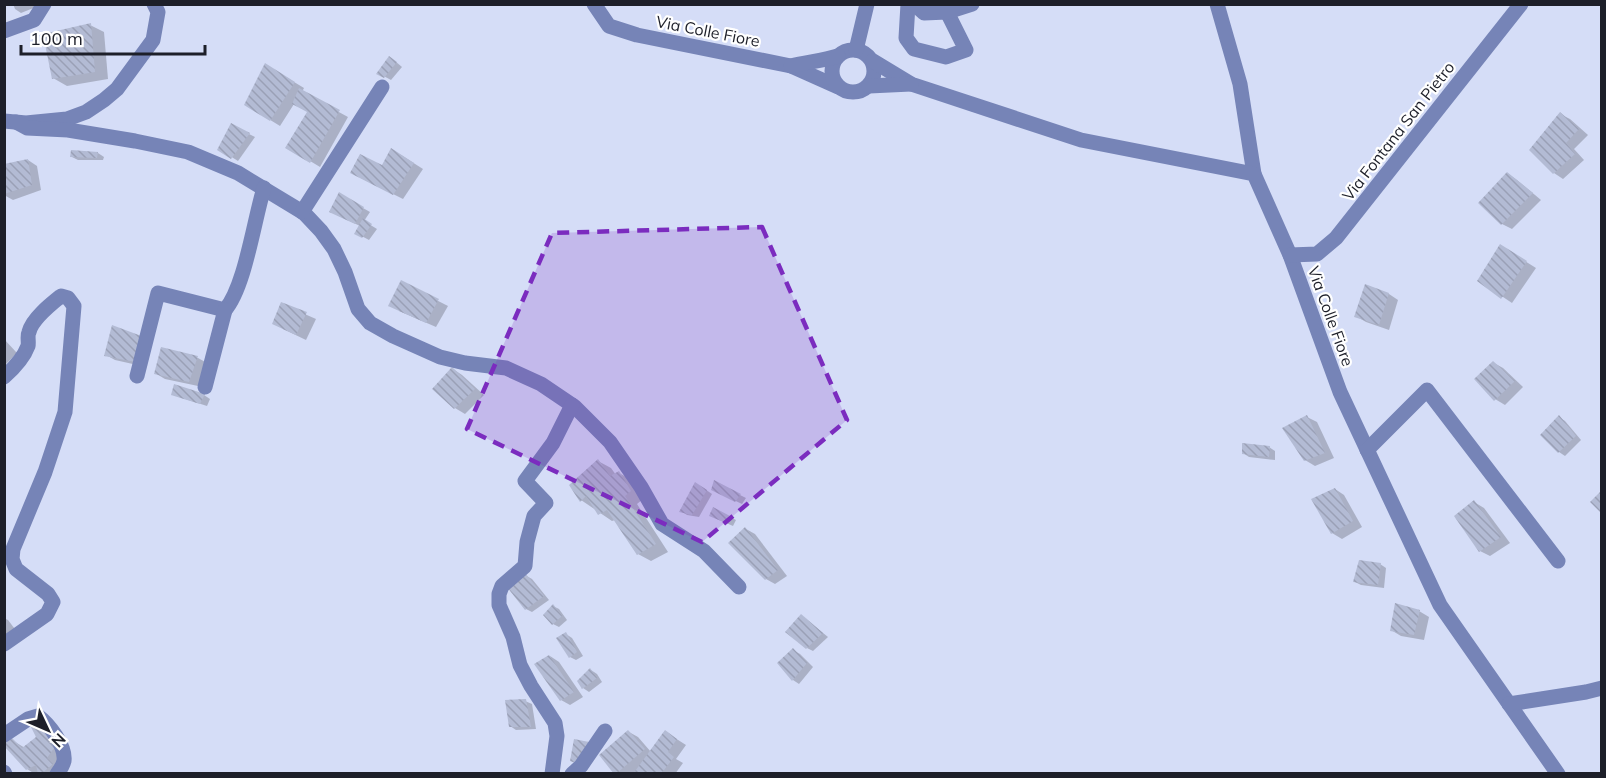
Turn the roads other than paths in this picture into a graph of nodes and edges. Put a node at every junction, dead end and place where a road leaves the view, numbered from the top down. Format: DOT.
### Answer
graph roads {
  1 [pos="44,4"];
  2 [pos="154,4"];
  3 [pos="594,4"];
  4 [pos="867,4"];
  5 [pos="908,4"];
  6 [pos="914,4"];
  7 [pos="972,4"];
  8 [pos="1217,4"];
  9 [pos="1521,4"];
  10 [pos="947,12"];
  11 [pos="4,31"];
  12 [pos="856,50"];
  13 [pos="838,56"];
  14 [pos="873,61"];
  15 [pos="791,66"];
  16 [pos="910,84"];
  17 [pos="869,86"];
  18 [pos="382,87"];
  19 [pos="838,87"];
  20 [pos="10,122"];
  21 [pos="1254,174"];
  22 [pos="264,188"];
  23 [pos="302,212"];
  24 [pos="1290,255"];
  25 [pos="225,310"];
  26 [pos="137,376"];
  27 [pos="4,377"];
  28 [pos="205,387"];
  29 [pos="572,405"];
  30 [pos="1367,450"];
  31 [pos="1558,561"];
  32 [pos="739,587"];
  33 [pos="4,644"];
  34 [pos="1602,688"];
  35 [pos="1602,697"];
  36 [pos="1513,709"];
  37 [pos="605,731"];
  38 [pos="4,735"];
  39 [pos="57,774"];
  40 [pos="552,774"];
  41 [pos="572,774"];
  42 [pos="1558,774"];
  1 -- 11 [label="street"];
  2 -- 20 [label="street"];
  3 -- 15 [label="street, Via Colle Fiore"];
  4 -- 12 [label="street"];
  5 -- 10 [label="street"];
  6 -- 10 [label="street"];
  7 -- 10 [label="street"];
  8 -- 21 [label="street, Via Colle Fiore"];
  9 -- 24 [label="street, Via Fontana San Pietro"];
  12 -- 13 [label="street"];
  12 -- 14 [label="street"];
  13 -- 15 [label="street, Via Colle Fiore"];
  13 -- 19 [label="street"];
  14 -- 16 [label="street"];
  14 -- 17 [label="street"];
  15 -- 19 [label="street, Via Colle Fiore"];
  16 -- 17 [label="street"];
  16 -- 21 [label="street"];
  17 -- 19 [label="street"];
  18 -- 23 [label="street"];
  20 -- 22 [label="street"];
  21 -- 24 [label="street, Via Colle Fiore"];
  22 -- 23 [label="street"];
  22 -- 25 [label="street"];
  23 -- 29 [label="street"];
  24 -- 30 [label="street, Via Colle Fiore"];
  25 -- 26 [label="street"];
  25 -- 28 [label="street"];
  27 -- 33 [label="street"];
  29 -- 32 [label="street"];
  29 -- 40 [label="street"];
  30 -- 31 [label="street"];
  30 -- 36 [label="street, Via Colle Fiore"];
  34 -- 36 [label="street"];
  35 -- 36 [label="street"];
  36 -- 42 [label="street, Via Colle Fiore"];
  37 -- 41 [label="street"];
  38 -- 39 [label="street"];
}
